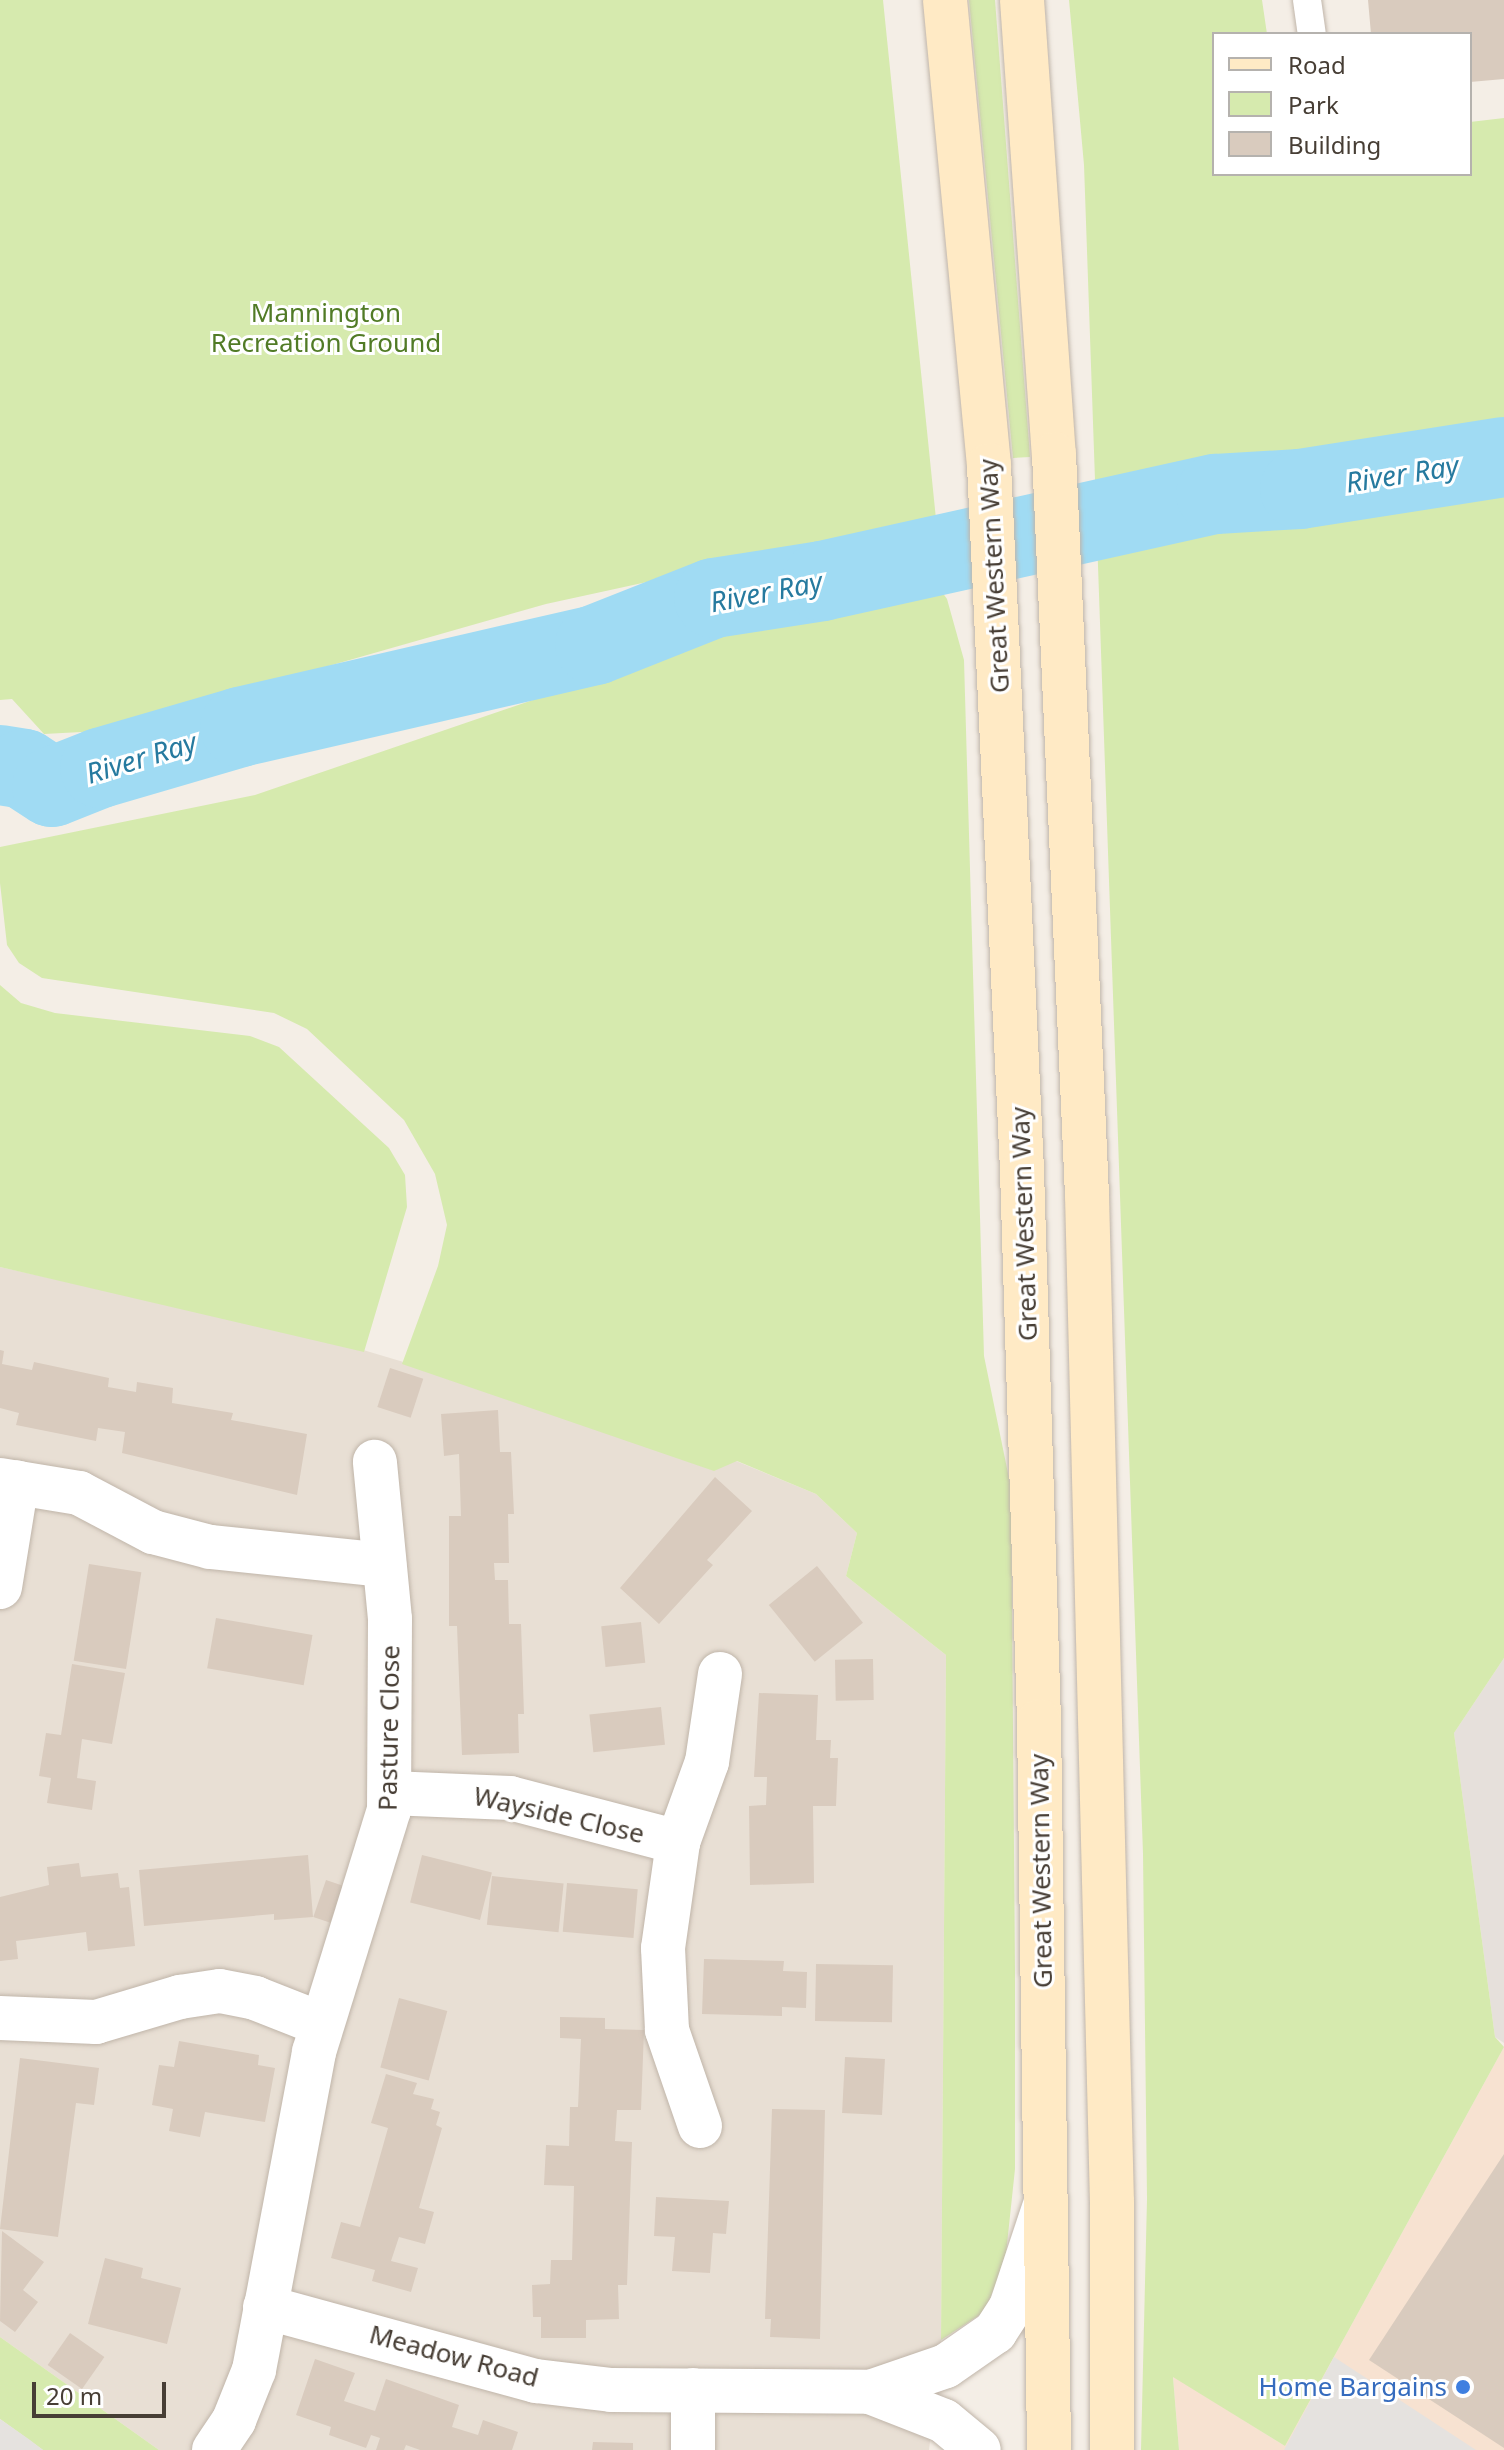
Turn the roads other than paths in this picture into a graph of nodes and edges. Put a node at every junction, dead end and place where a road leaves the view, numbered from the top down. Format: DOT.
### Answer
graph roads {
  1 [pos="945,0"];
  2 [pos="1022,0"];
  3 [pos="1307,0"];
  4 [pos="1312,32"];
  5 [pos="375,1462"];
  6 [pos="8,1481"];
  7 [pos="384,1565"];
  8 [pos="0,1587"];
  9 [pos="720,1674"];
  10 [pos="390,1793"];
  11 [pos="678,1842"];
  12 [pos="0,2018"];
  13 [pos="321,2024"];
  14 [pos="700,2126"];
  15 [pos="1046,2205"];
  16 [pos="265,2307"];
  17 [pos="693,2390"];
  18 [pos="870,2392"];
  19 [pos="214,2450"];
  20 [pos="693,2450"];
  21 [pos="979,2450"];
  22 [pos="1049,2450"];
  23 [pos="1112,2450"];
  1 -- 15 [label="main road, Great Western Way"];
  2 -- 23 [label="main road"];
  3 -- 4 [label="lane"];
  5 -- 7 [label="street, Pasture Close"];
  6 -- 7 [label="street"];
  6 -- 8 [label="street"];
  7 -- 10 [label="street, Pasture Close"];
  9 -- 11 [label="street, Wayside Close"];
  10 -- 11 [label="street, Wayside Close"];
  10 -- 13 [label="street, Pasture Close"];
  11 -- 14 [label="street, Wayside Close"];
  12 -- 13 [label="street"];
  13 -- 16 [label="street, Pasture Close"];
  15 -- 18 [label="street, Meadow Road"];
  15 -- 22 [label="main road, Great Western Way"];
  16 -- 17 [label="street, Meadow Road"];
  16 -- 19 [label="street, Pasture Close"];
  17 -- 18 [label="street, Meadow Road"];
  17 -- 20 [label="street"];
  18 -- 21 [label="street, Meadow Road"];
}
